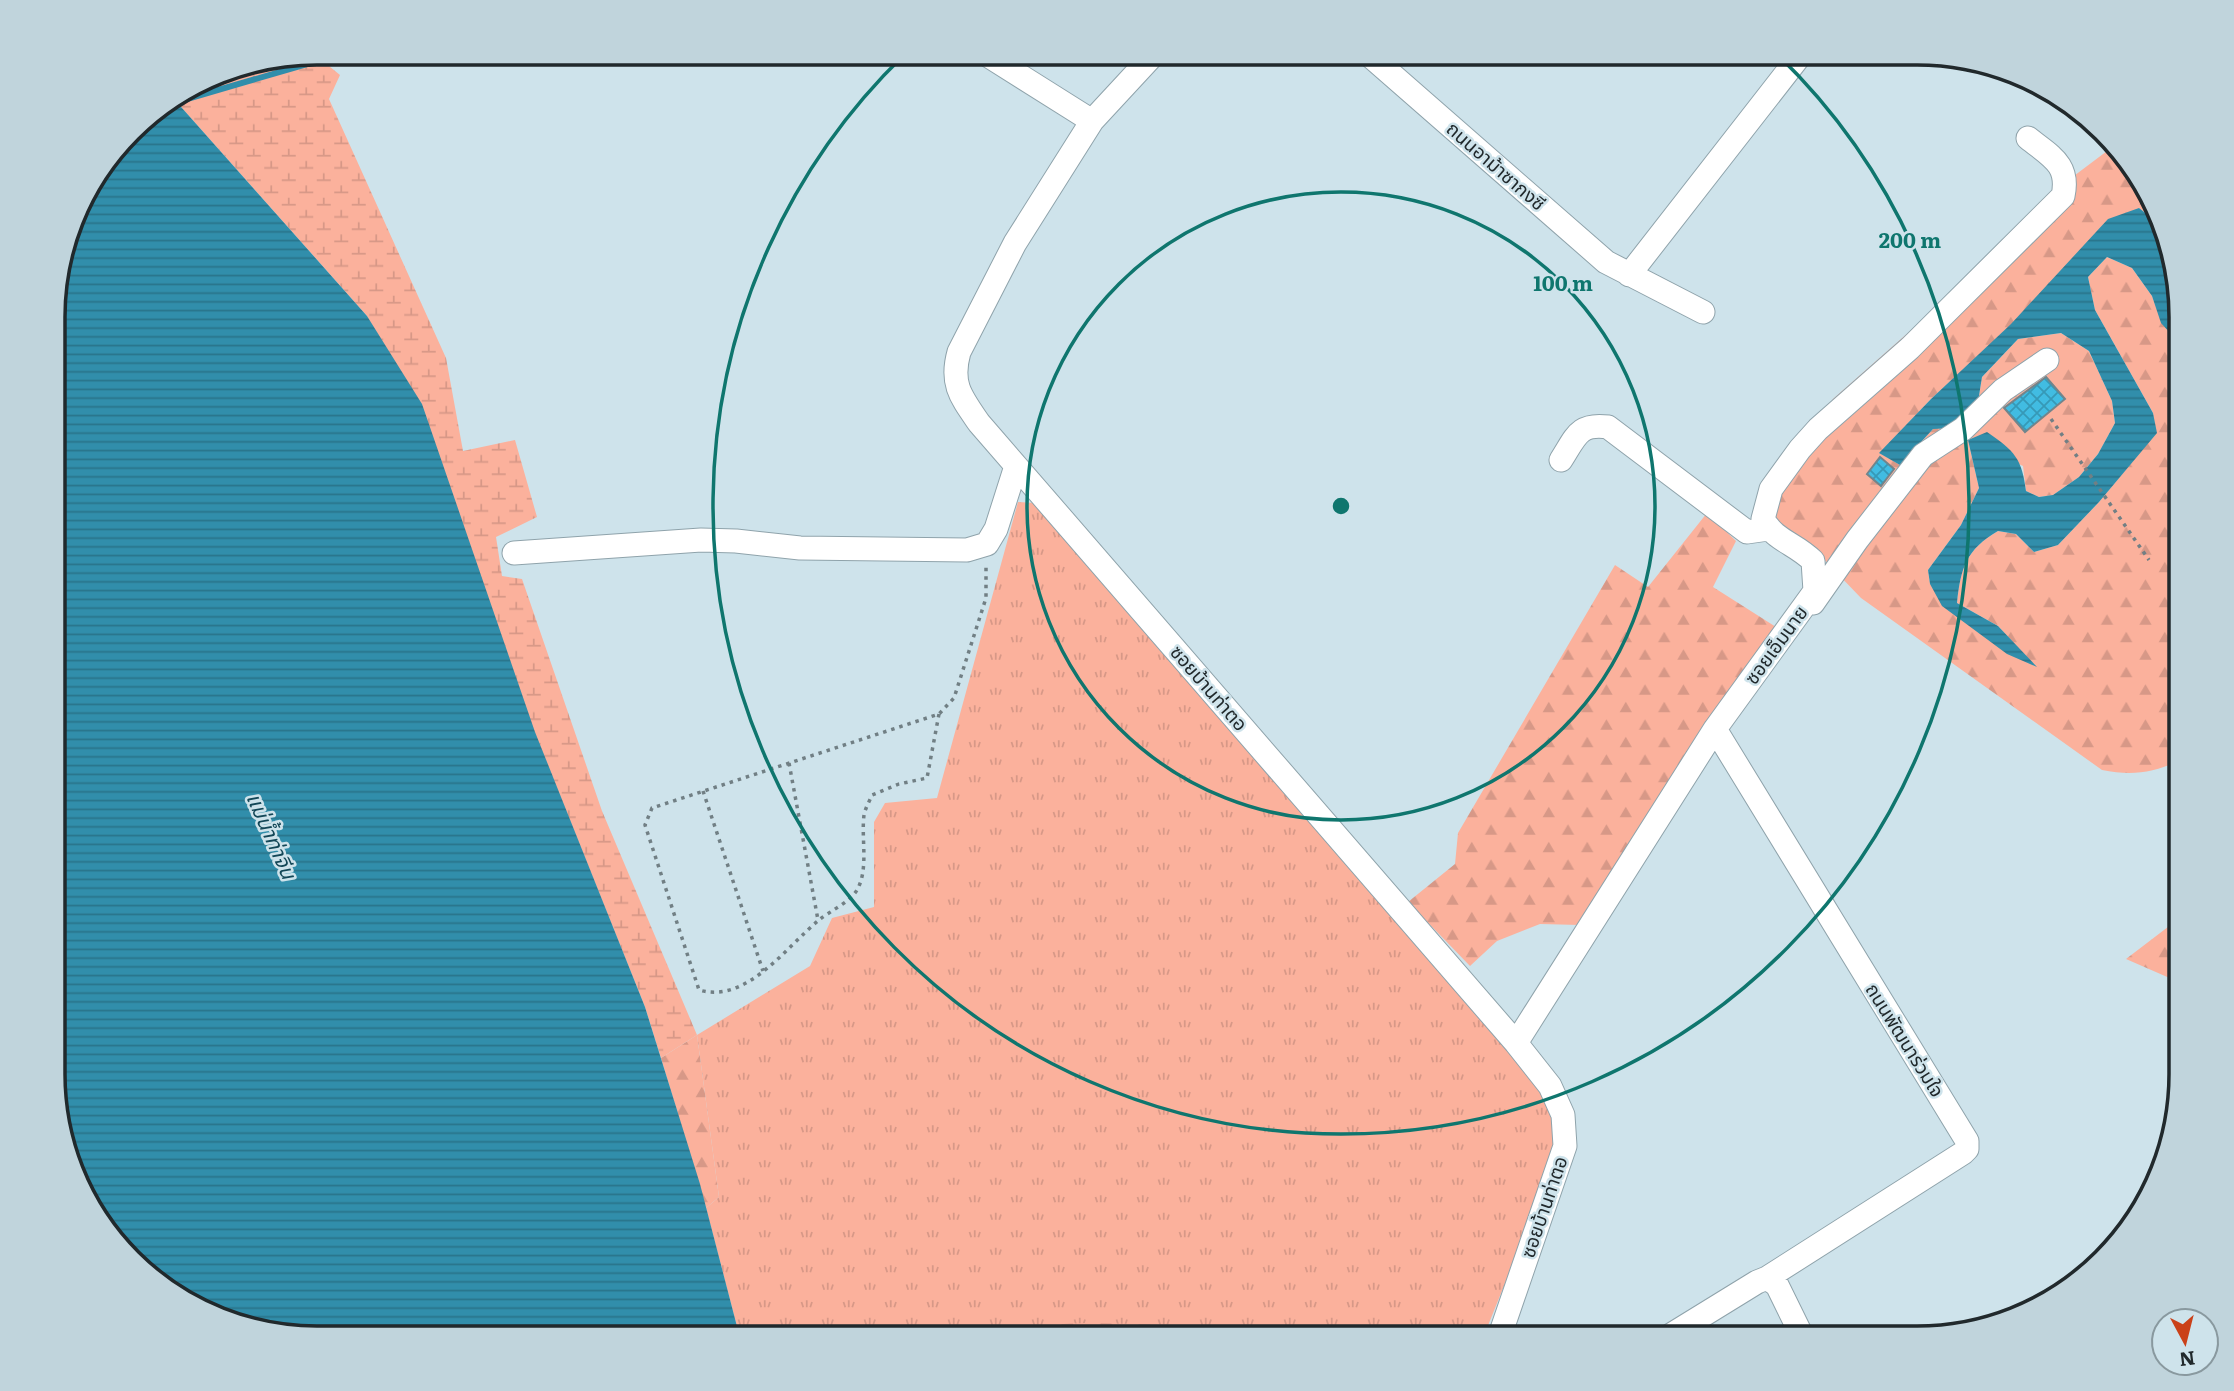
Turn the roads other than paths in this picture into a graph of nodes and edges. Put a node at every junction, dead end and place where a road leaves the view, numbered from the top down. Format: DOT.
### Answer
graph roads {
  1 [pos="1004,65"];
  2 [pos="1143,65"];
  3 [pos="1382,65"];
  4 [pos="1792,65"];
  5 [pos="1092,121"];
  6 [pos="2028,138"];
  7 [pos="1629,275"];
  8 [pos="1703,312"];
  9 [pos="2047,360"];
  10 [pos="1561,460"];
  11 [pos="1016,466"];
  12 [pos="1768,529"];
  13 [pos="514,553"];
  14 [pos="1717,734"];
  15 [pos="1516,1043"];
  16 [pos="1768,1278"];
  17 [pos="1503,1326"];
  18 [pos="1685,1326"];
  19 [pos="1797,1326"];
  1 -- 5 [label="street"];
  2 -- 5 [label="street, ซอยบ้านท่าตอ"];
  3 -- 7 [label="street, ถนนอาม้าซากงซี"];
  4 -- 7 [label="street"];
  5 -- 11 [label="street, ซอยบ้านท่าตอ"];
  6 -- 12 [label="street"];
  7 -- 8 [label="street, ถนนอาม้าซากงซี"];
  9 -- 14 [label="street"];
  10 -- 12 [label="street"];
  11 -- 13 [label="street"];
  11 -- 15 [label="street, ซอยบ้านท่าตอ"];
  12 -- 14 [label="street, ซอยเอ็มนาย"];
  14 -- 15 [label="street, ซอยเอ็มนาย"];
  14 -- 16 [label="street, ถนนพัฒนาร่วมใจ"];
  15 -- 17 [label="street, ซอยบ้านท่าตอ"];
  16 -- 18 [label="street"];
  16 -- 19 [label="street"];
}
